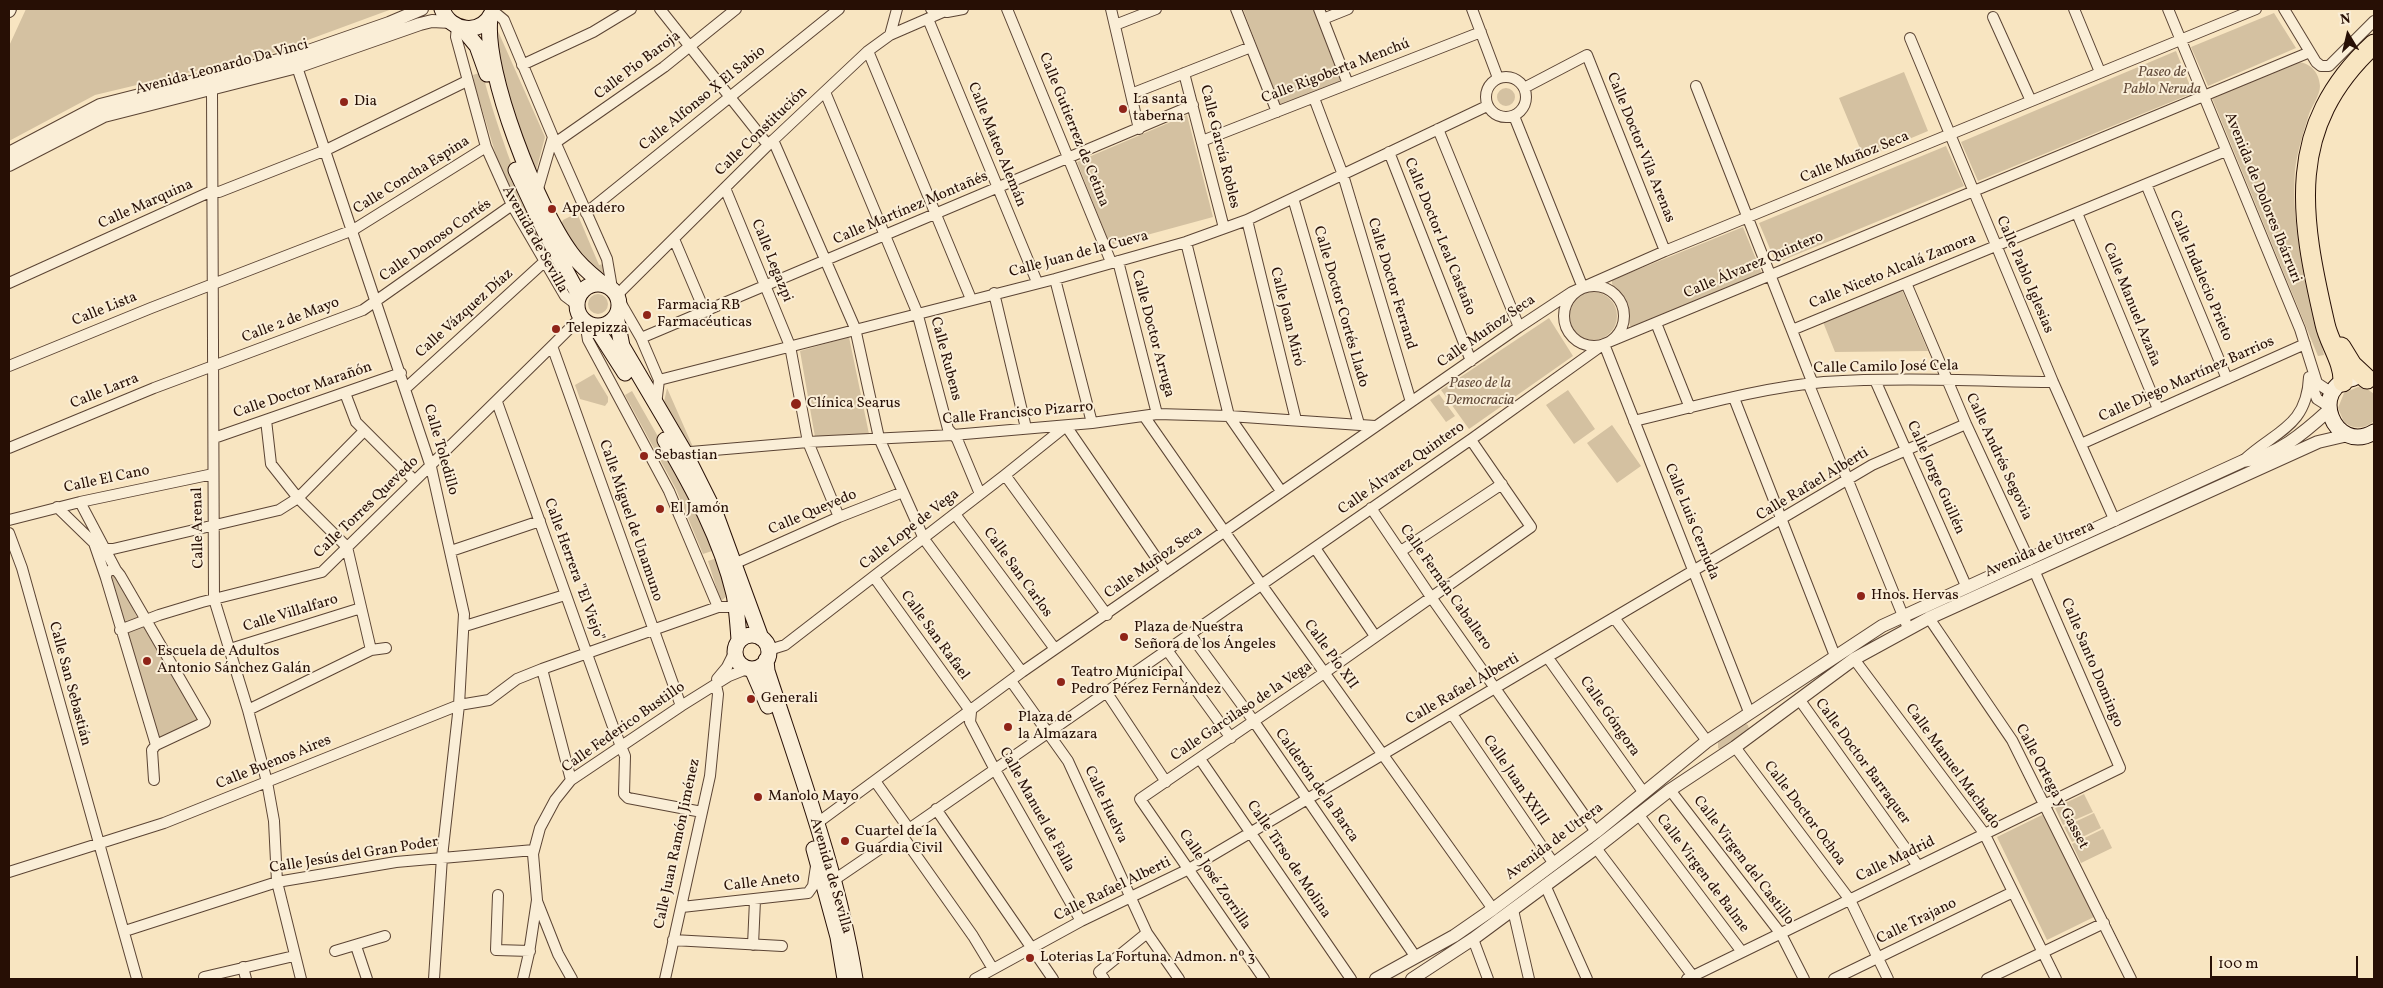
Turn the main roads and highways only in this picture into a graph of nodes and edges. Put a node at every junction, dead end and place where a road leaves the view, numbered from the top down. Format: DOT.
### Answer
graph roads {
  1 [pos="442,9"];
  2 [pos="496,13"];
  3 [pos="456,26"];
  4 [pos="2374,44"];
  5 [pos="2374,53"];
  6 [pos="613,292"];
  7 [pos="583,312"];
  8 [pos="616,316"];
  9 [pos="2372,377"];
  10 [pos="2333,397"];
  11 [pos="2374,432"];
  12 [pos="737,646"];
  13 [pos="765,649"];
  14 [pos="750,668"];
  15 [pos="845,979"];
  16 [pos="855,979"];
  1 -- 3 [label="main road"];
  2 -- 3 [label="main road"];
  2 -- 6 [label="main road, Avenida de Sevilla"];
  3 -- 7 [label="main road, Avenida de Sevilla"];
  4 -- 10 [label="highway"];
  5 -- 9 [label="highway"];
  6 -- 7 [label="main road"];
  6 -- 8 [label="main road"];
  7 -- 8 [label="main road"];
  7 -- 12 [label="main road, Avenida de Sevilla"];
  8 -- 13 [label="main road, Avenida de Sevilla"];
  9 -- 10 [label="main road"];
  10 -- 11 [label="main road"];
  12 -- 13 [label="main road"];
  12 -- 14 [label="main road"];
  13 -- 14 [label="main road"];
  13 -- 16 [label="main road, Avenida de Sevilla"];
  14 -- 15 [label="main road, Avenida de Sevilla"];
}
